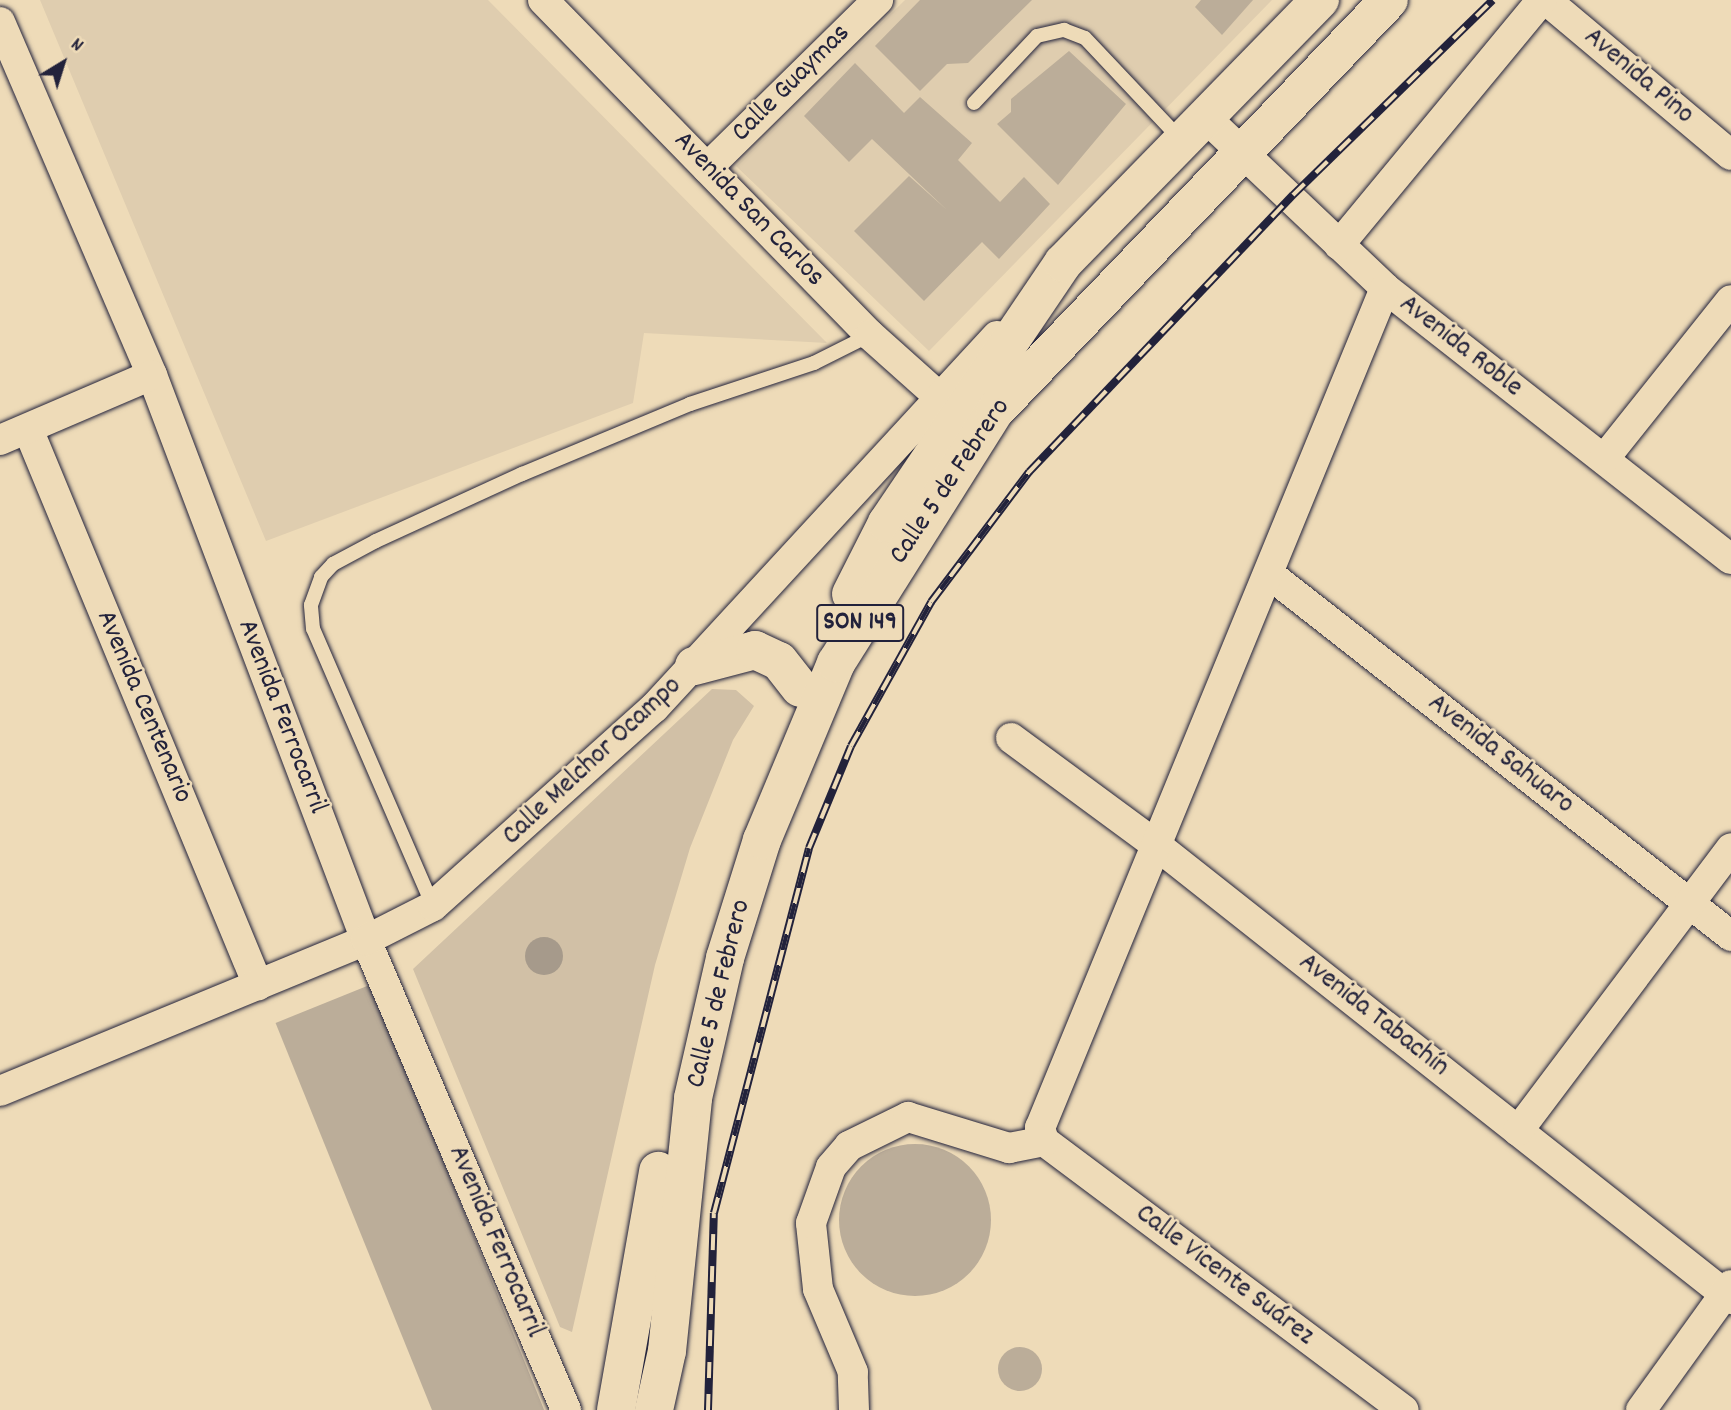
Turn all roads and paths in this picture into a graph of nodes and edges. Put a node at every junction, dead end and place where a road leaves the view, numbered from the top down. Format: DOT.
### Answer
graph roads {
  1 [pos="543,0"];
  2 [pos="878,0"];
  3 [pos="1320,0"];
  4 [pos="1389,0"];
  5 [pos="1544,0"];
  6 [pos="0,22"];
  7 [pos="974,103"];
  8 [pos="1193,128"];
  9 [pos="1246,149"];
  10 [pos="1731,155"];
  11 [pos="707,168"];
  12 [pos="1339,246"];
  13 [pos="1385,288"];
  14 [pos="1731,300"];
  15 [pos="870,335"];
  16 [pos="152,376"];
  17 [pos="949,407"];
  18 [pos="27,429"];
  19 [pos="0,440"];
  20 [pos="1604,459"];
  21 [pos="1731,559"];
  22 [pos="1269,574"];
  23 [pos="694,666"];
  24 [pos="800,688"];
  25 [pos="1011,738"];
  26 [pos="1160,848"];
  27 [pos="1731,848"];
  28 [pos="1688,902"];
  29 [pos="433,906"];
  30 [pos="1731,936"];
  31 [pos="366,940"];
  32 [pos="258,985"];
  33 [pos="0,1091"];
  34 [pos="1518,1131"];
  35 [pos="1044,1141"];
  36 [pos="1728,1292"];
  37 [pos="566,1410"];
  38 [pos="616,1410"];
  39 [pos="654,1410"];
  40 [pos="854,1410"];
  41 [pos="1404,1410"];
  42 [pos="1641,1410"];
  1 -- 11 [label="street, Avenida San Carlos"];
  2 -- 11 [label="street, Calle Guaymas"];
  3 -- 8 [label="main road, Calle 5 de Febrero / SON 149"];
  4 -- 9 [label="main road, Calle 5 de Febrero / SON 149"];
  5 -- 10 [label="street, Avenida Pino"];
  5 -- 12 [label="street"];
  6 -- 16 [label="street, Avenida Ferrocarril"];
  7 -- 8 [label="lane"];
  8 -- 9 [label="street, Avenida Roble"];
  8 -- 17 [label="main road, Calle 5 de Febrero / SON 149"];
  9 -- 12 [label="street, Avenida Roble"];
  9 -- 39 [label="main road, Calle 5 de Febrero / SON 149"];
  11 -- 15 [label="street, Avenida San Carlos"];
  12 -- 13 [label="street, Avenida Roble"];
  13 -- 20 [label="street, Avenida Roble"];
  13 -- 22 [label="street"];
  14 -- 20 [label="street"];
  15 -- 17 [label="street, Avenida San Carlos"];
  15 -- 29 [label="lane"];
  16 -- 18 [label="street"];
  16 -- 31 [label="street, Avenida Ferrocarril"];
  17 -- 23 [label="street, Calle Melchor Ocampo"];
  17 -- 24 [label="main road, Calle 5 de Febrero / SON 149"];
  18 -- 19 [label="street"];
  18 -- 32 [label="street, Avenida Centenario"];
  20 -- 21 [label="street, Avenida Roble"];
  22 -- 26 [label="street"];
  22 -- 28 [label="street, Avenida Sahuaro"];
  23 -- 24 [label="main road"];
  23 -- 29 [label="street, Calle Melchor Ocampo"];
  24 -- 38 [label="main road, Calle 5 de Febrero / SON 149"];
  25 -- 26 [label="street, Avenida Tabachín"];
  26 -- 34 [label="street, Avenida Tabachín"];
  26 -- 35 [label="street"];
  27 -- 28 [label="street"];
  28 -- 30 [label="street, Avenida Sahuaro"];
  28 -- 34 [label="street"];
  29 -- 31 [label="street, Calle Melchor Ocampo"];
  31 -- 32 [label="street, Calle Melchor Ocampo"];
  31 -- 37 [label="street, Avenida Ferrocarril"];
  32 -- 33 [label="street, Calle Melchor Ocampo"];
  34 -- 36 [label="street, Avenida Tabachín"];
  35 -- 40 [label="street"];
  35 -- 41 [label="street, Calle Vicente Suárez"];
  36 -- 42 [label="street"];
}
